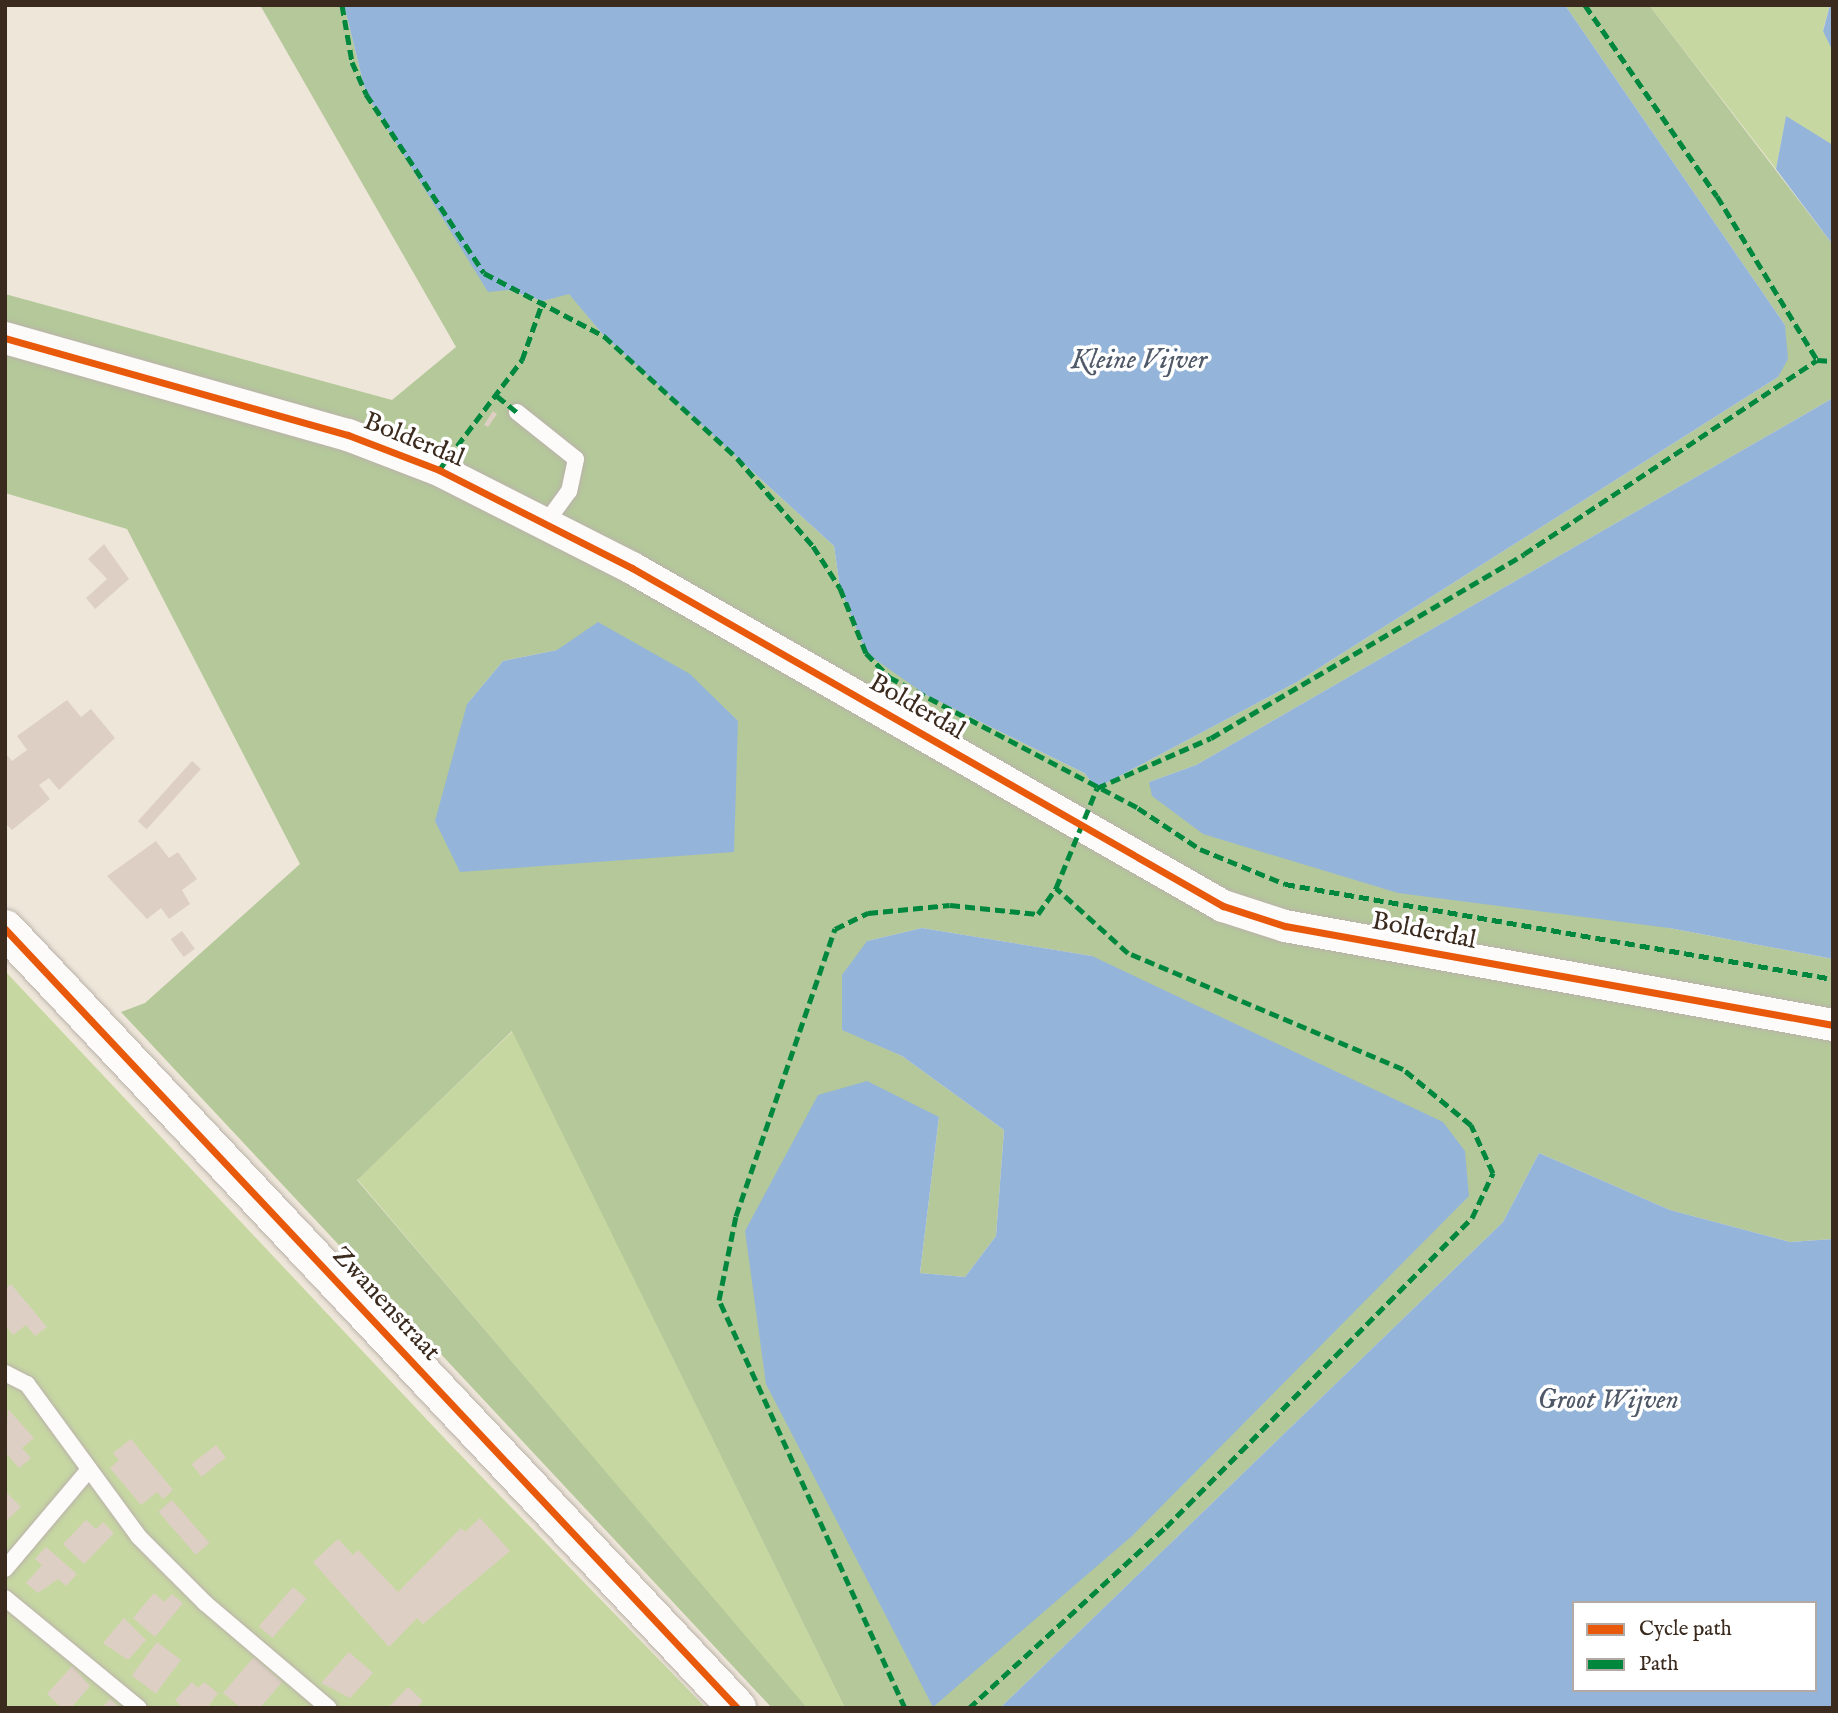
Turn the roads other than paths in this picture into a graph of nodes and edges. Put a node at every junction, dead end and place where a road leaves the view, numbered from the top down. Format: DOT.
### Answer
graph roads {
  1 [pos="5,338"];
  2 [pos="517,412"];
  3 [pos="546,523"];
  4 [pos="5,929"];
  5 [pos="1833,1025"];
  6 [pos="5,1373"];
  7 [pos="87,1472"];
  8 [pos="5,1569"];
  9 [pos="5,1598"];
  10 [pos="139,1708"];
  11 [pos="330,1708"];
  12 [pos="737,1708"];
  1 -- 3 [label="street, Bolderdal"];
  2 -- 3 [label="lane"];
  3 -- 5 [label="street, Bolderdal"];
  4 -- 12 [label="street, Zwanenstraat"];
  6 -- 7 [label="lane"];
  7 -- 8 [label="lane"];
  7 -- 11 [label="lane"];
  9 -- 10 [label="lane"];
}
